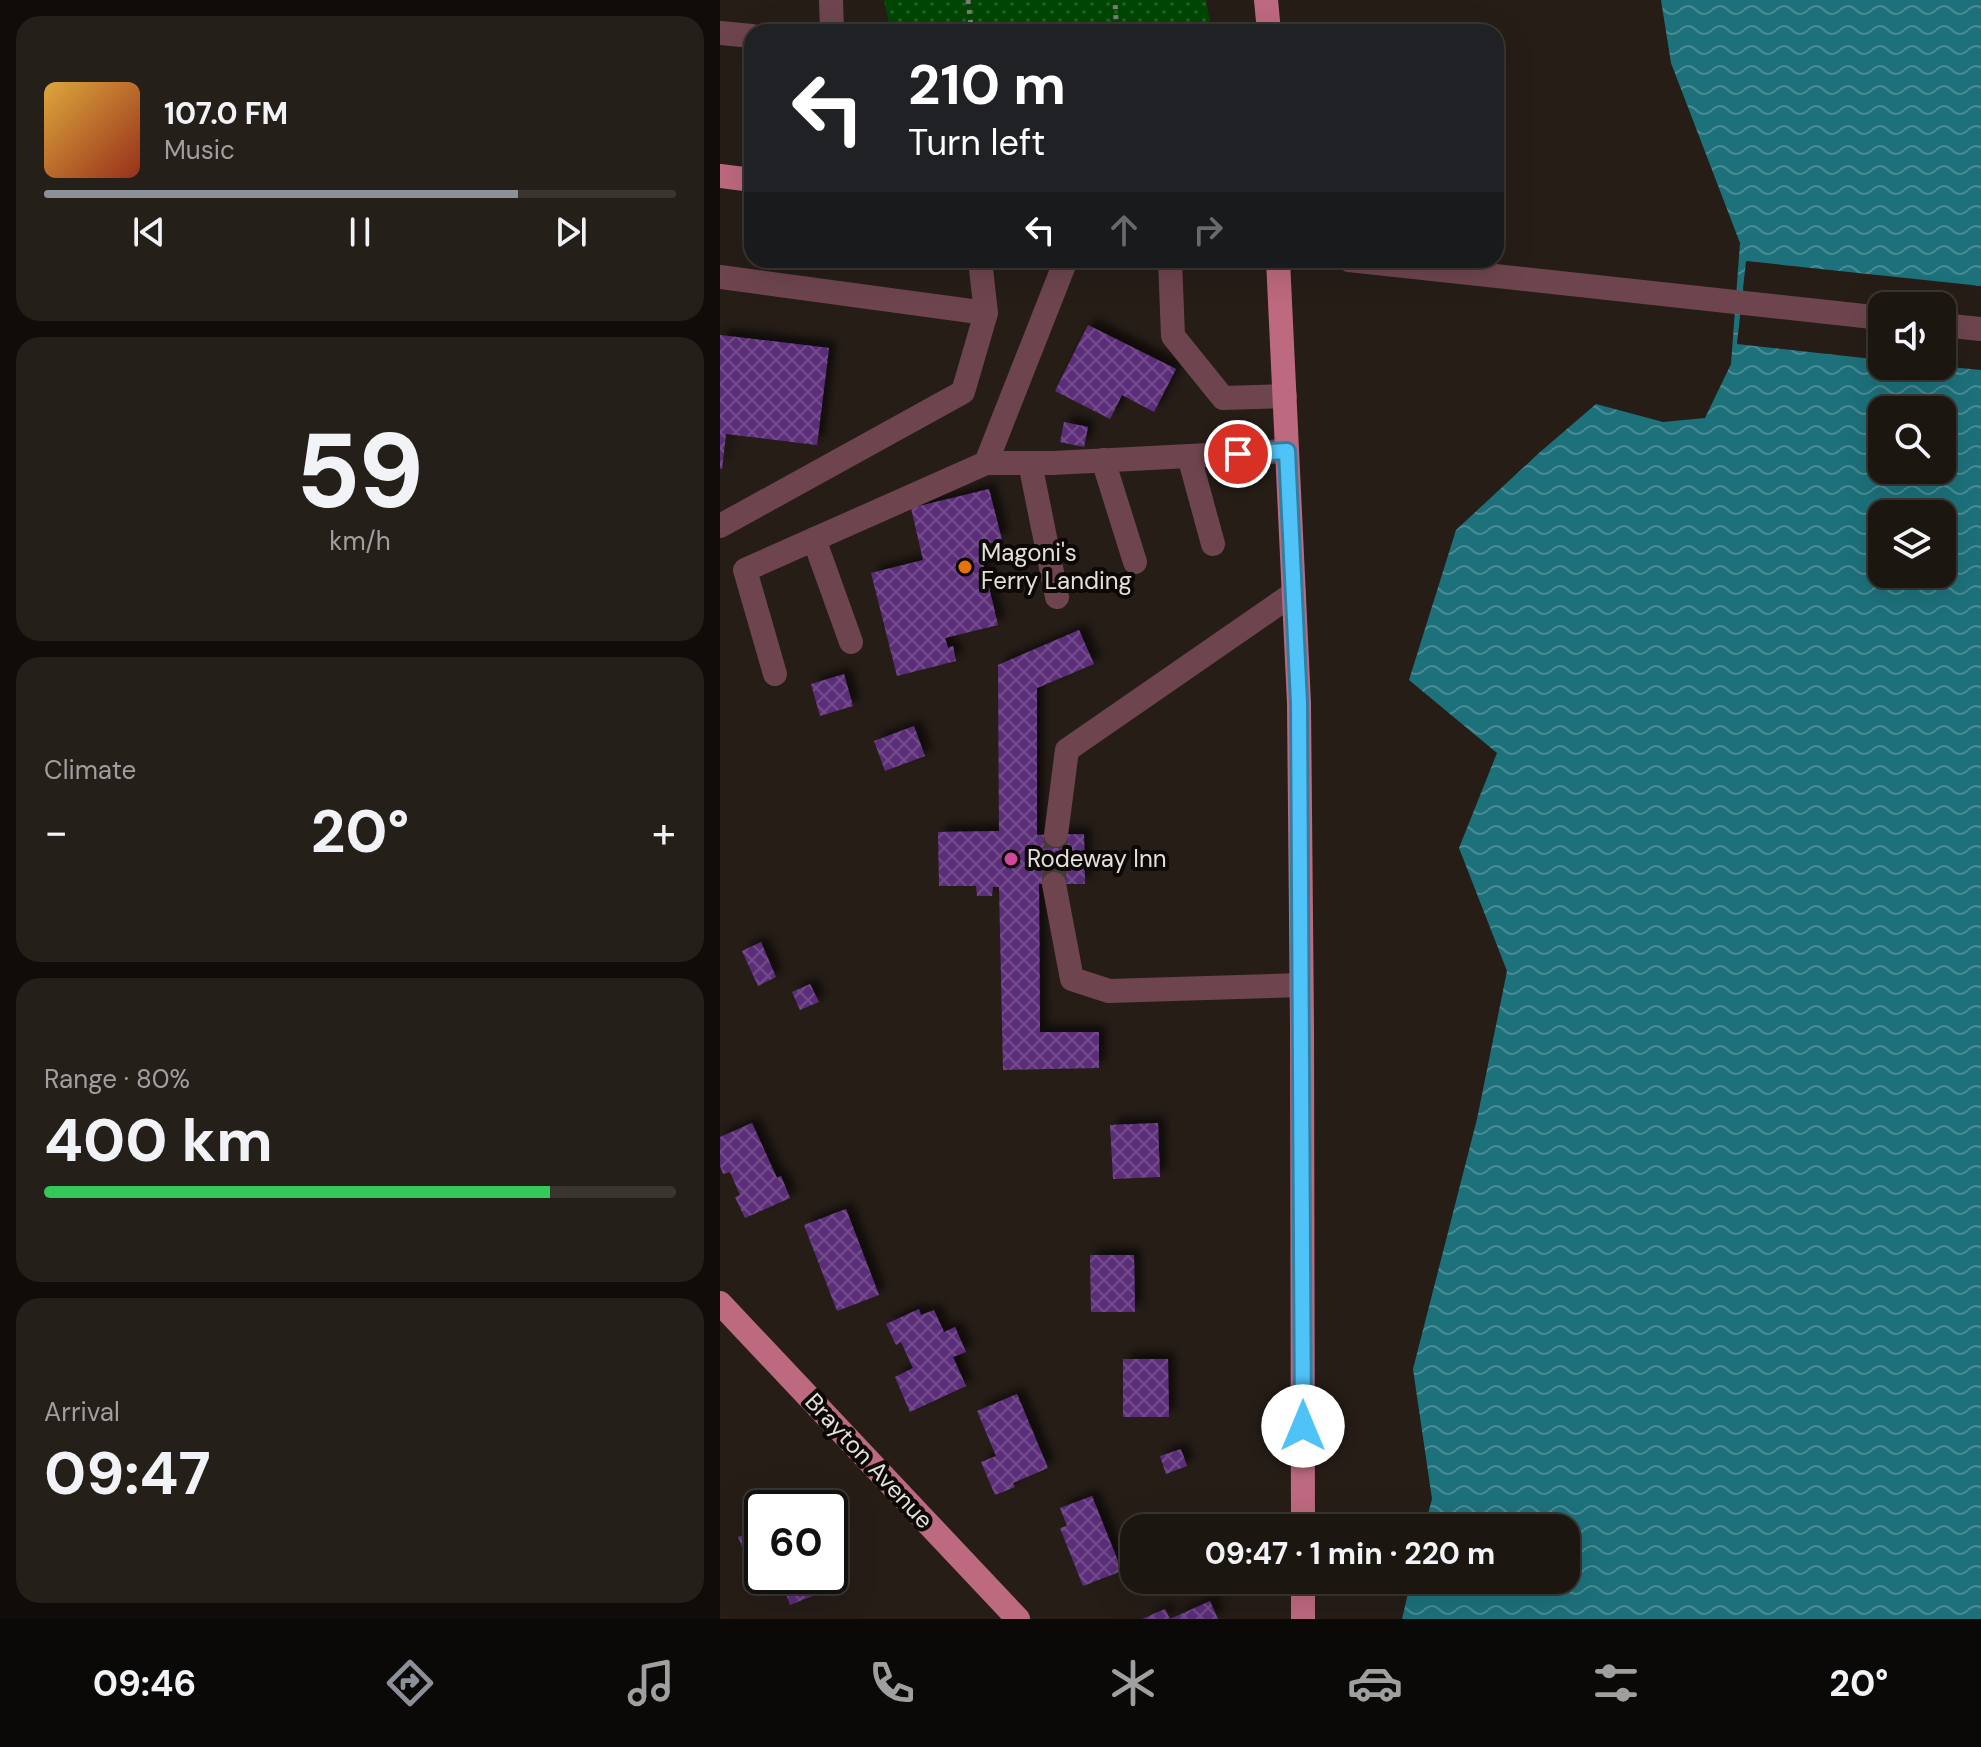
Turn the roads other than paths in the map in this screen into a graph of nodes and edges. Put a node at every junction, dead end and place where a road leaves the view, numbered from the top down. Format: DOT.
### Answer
graph roads {
  1 [pos="831,0"];
  2 [pos="1266,0"];
  3 [pos="832,24"];
  4 [pos="1268,24"];
  5 [pos="720,33"];
  6 [pos="744,35"];
  7 [pos="720,176"];
  8 [pos="744,179"];
  9 [pos="981,268"];
  10 [pos="1063,268"];
  11 [pos="1170,268"];
  12 [pos="1278,268"];
  13 [pos="1423,268"];
  14 [pos="720,277"];
  15 [pos="986,313"];
  16 [pos="1868,316"];
  17 [pos="1956,326"];
  18 [pos="1981,329"];
  19 [pos="1285,396"];
  20 [pos="1287,451"];
  21 [pos="1189,456"];
  22 [pos="1103,460"];
  23 [pos="986,463"];
  24 [pos="1030,463"];
  25 [pos="720,526"];
  26 [pos="814,539"];
  27 [pos="1213,544"];
  28 [pos="1135,562"];
  29 [pos="1294,593"];
  30 [pos="1057,597"];
  31 [pos="851,642"];
  32 [pos="775,674"];
  33 [pos="1056,835"];
  34 [pos="1054,884"];
  35 [pos="1301,985"];
  36 [pos="720,1303"];
  37 [pos="1303,1514"];
  38 [pos="1303,1594"];
  39 [pos="1018,1619"];
  40 [pos="1303,1619"];
  1 -- 3 [label="street"];
  2 -- 4 [label="main road"];
  5 -- 6 [label="street"];
  7 -- 8 [label="main road"];
  9 -- 15 [label="street"];
  10 -- 23 [label="street"];
  11 -- 19 [label="street"];
  12 -- 19 [label="main road"];
  13 -- 16 [label="street"];
  14 -- 15 [label="street"];
  15 -- 25 [label="street"];
  17 -- 18 [label="street"];
  19 -- 20 [label="main road"];
  20 -- 21 [label="street"];
  20 -- 29 [label="main road"];
  21 -- 22 [label="street"];
  21 -- 27 [label="street"];
  22 -- 24 [label="street"];
  22 -- 28 [label="street"];
  23 -- 24 [label="street"];
  23 -- 26 [label="street"];
  24 -- 30 [label="street"];
  26 -- 31 [label="street"];
  26 -- 32 [label="street"];
  29 -- 33 [label="street"];
  29 -- 35 [label="main road"];
  34 -- 35 [label="street"];
  35 -- 37 [label="main road"];
  36 -- 39 [label="main road, Brayton Avenue"];
  38 -- 40 [label="main road"];
}
